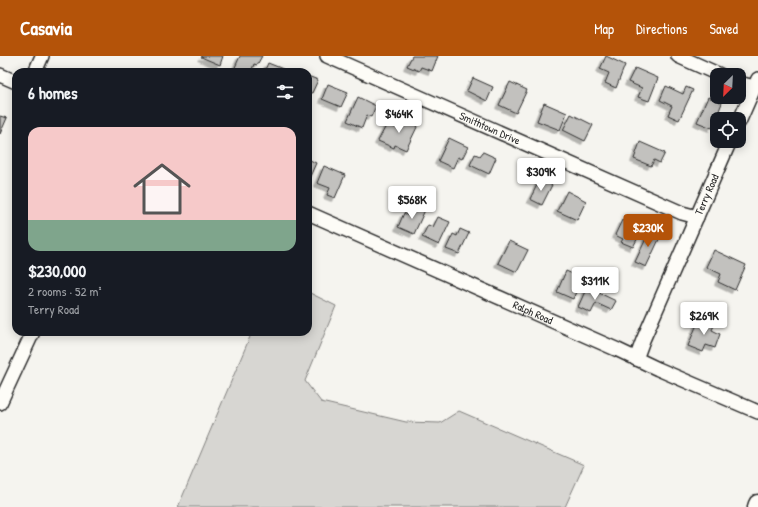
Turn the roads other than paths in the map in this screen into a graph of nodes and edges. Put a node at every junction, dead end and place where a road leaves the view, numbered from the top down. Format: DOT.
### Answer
graph roads {
  1 [pos="42,56"];
  2 [pos="327,56"];
  3 [pos="678,56"];
  4 [pos="37,68"];
  5 [pos="710,70"];
  6 [pos="0,75"];
  7 [pos="12,80"];
  8 [pos="756,83"];
  9 [pos="743,112"];
  10 [pos="727,148"];
  11 [pos="312,215"];
  12 [pos="697,217"];
  13 [pos="31,336"];
  14 [pos="636,359"];
  15 [pos="0,403"];
  16 [pos="758,412"];
  17 [pos="758,504"];
  18 [pos="757,507"];
  1 -- 4 [label="street"];
  2 -- 12 [label="street, Smithtown Drive"];
  3 -- 5 [label="street"];
  6 -- 7 [label="street"];
  8 -- 9 [label="street"];
  10 -- 12 [label="street, Terry Road"];
  11 -- 14 [label="street, Ralph Road"];
  12 -- 14 [label="street, Terry Road"];
  13 -- 15 [label="street"];
  14 -- 16 [label="street, Ralph Road"];
  17 -- 18 [label="main road"];
}
